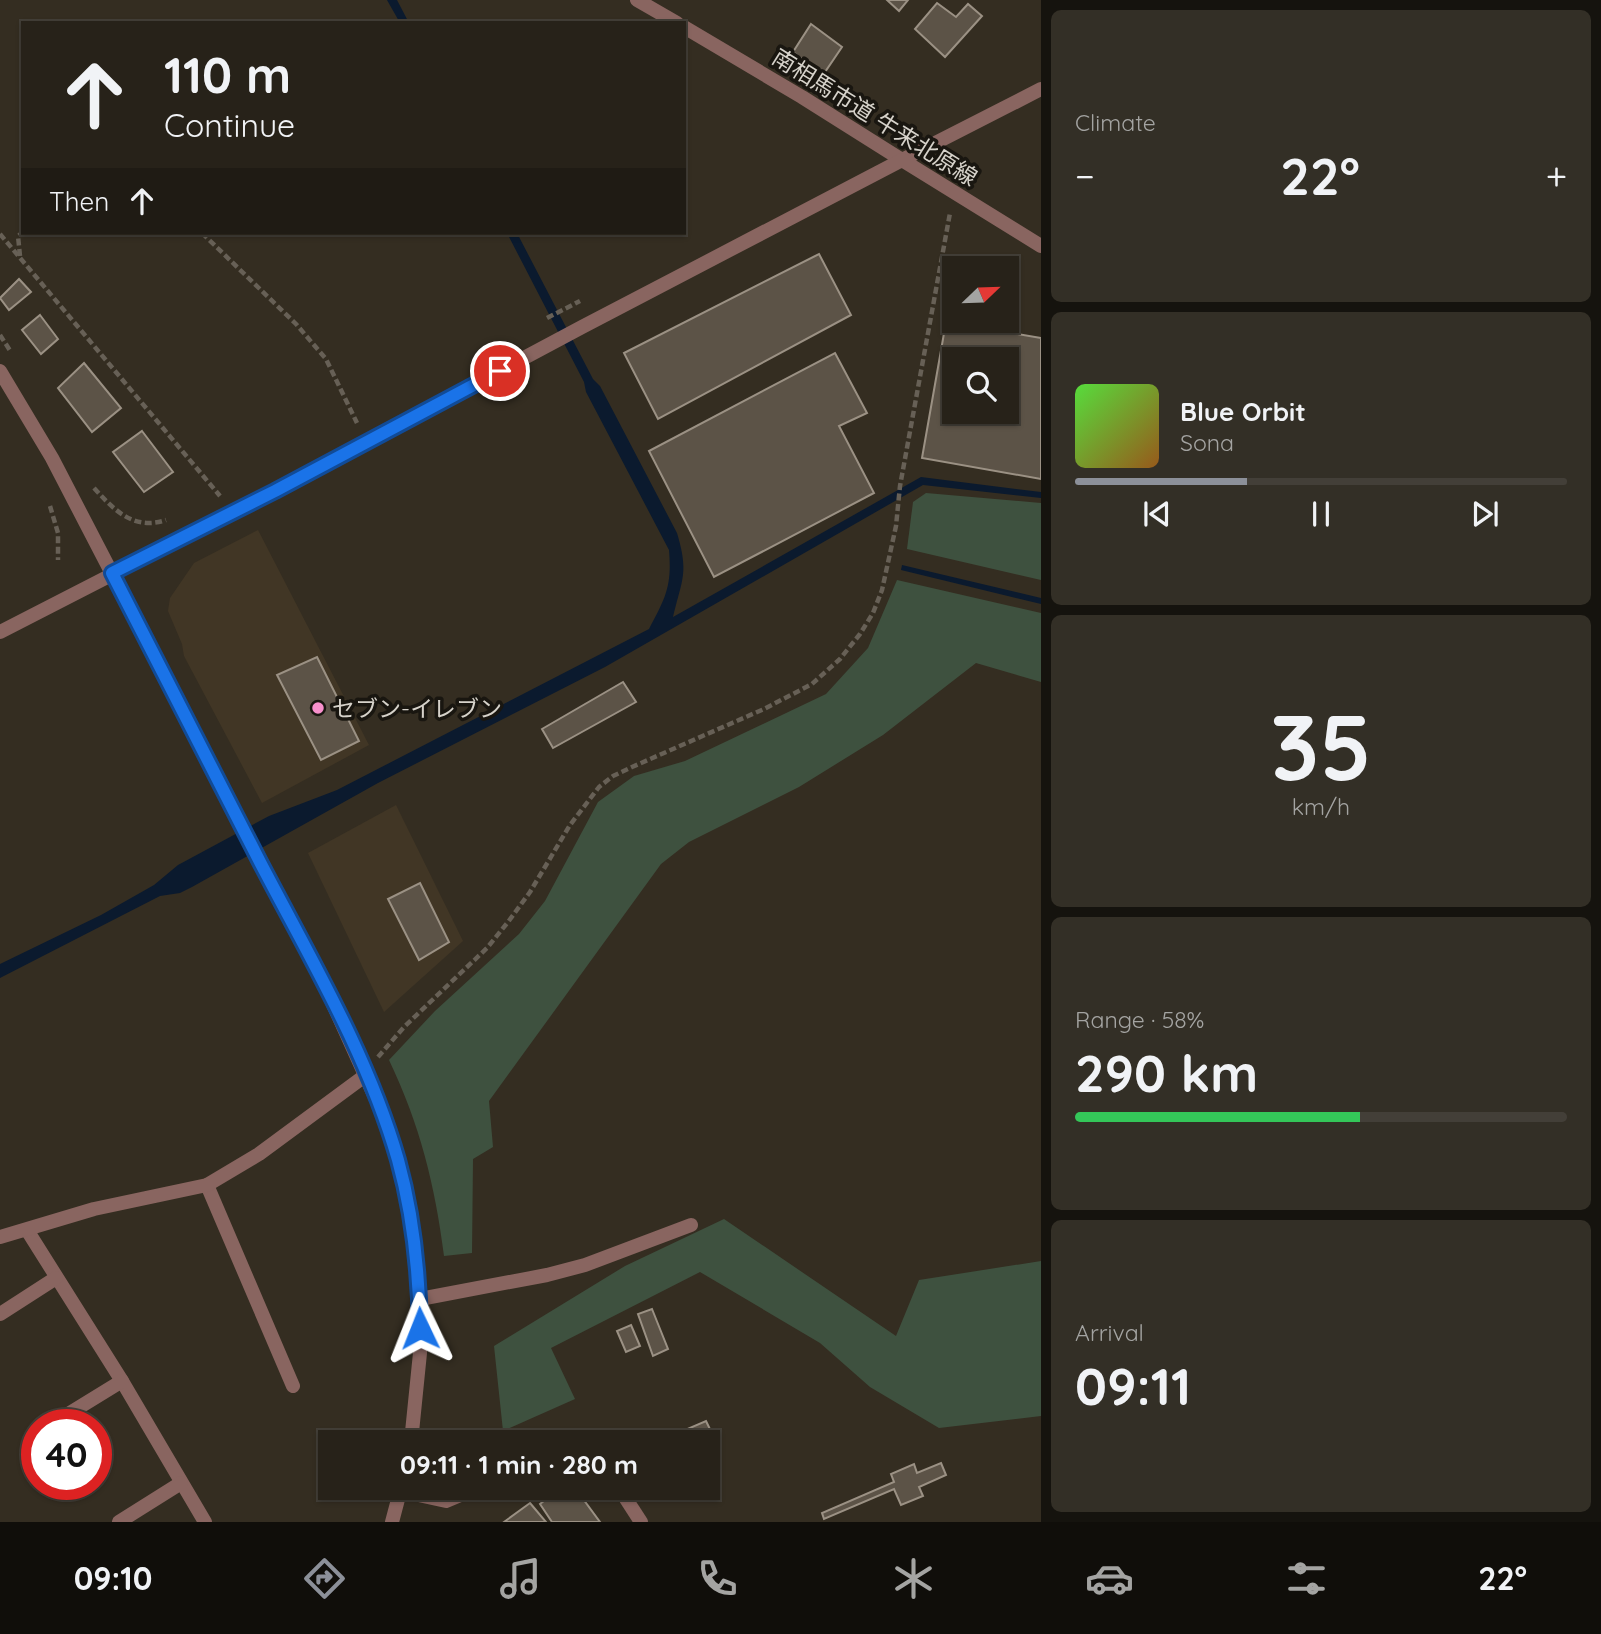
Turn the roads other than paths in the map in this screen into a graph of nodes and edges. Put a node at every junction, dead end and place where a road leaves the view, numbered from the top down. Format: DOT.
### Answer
graph roads {
  1 [pos="637,0"];
  2 [pos="674,21"];
  3 [pos="686,28"];
  4 [pos="1041,89"];
  5 [pos="902,160"];
  6 [pos="1041,246"];
  7 [pos="0,371"];
  8 [pos="112,573"];
  9 [pos="0,632"];
  10 [pos="366,1075"];
  11 [pos="207,1185"];
  12 [pos="691,1225"];
  13 [pos="27,1230"];
  14 [pos="0,1237"];
  15 [pos="56,1278"];
  16 [pos="420,1299"];
  17 [pos="0,1314"];
  18 [pos="122,1381"];
  19 [pos="293,1386"];
  20 [pos="76,1409"];
  21 [pos="412,1430"];
  22 [pos="181,1483"];
  23 [pos="398,1500"];
  24 [pos="627,1500"];
  25 [pos="120,1522"];
  26 [pos="205,1522"];
  27 [pos="392,1522"];
  28 [pos="641,1522"];
  1 -- 2 [label="street"];
  3 -- 5 [label="street, 南相馬市道 牛来北原線"];
  4 -- 5 [label="street"];
  5 -- 6 [label="street, 南相馬市道 牛来北原線"];
  5 -- 8 [label="street"];
  7 -- 8 [label="street"];
  8 -- 9 [label="street"];
  8 -- 10 [label="street"];
  10 -- 11 [label="street"];
  10 -- 16 [label="street"];
  11 -- 13 [label="street"];
  11 -- 19 [label="street"];
  12 -- 16 [label="street"];
  13 -- 14 [label="street"];
  13 -- 15 [label="street"];
  15 -- 17 [label="street"];
  15 -- 18 [label="street"];
  16 -- 21 [label="street"];
  18 -- 20 [label="street"];
  18 -- 22 [label="street"];
  22 -- 25 [label="street"];
  22 -- 26 [label="street"];
  23 -- 27 [label="street"];
  24 -- 28 [label="street"];
}
